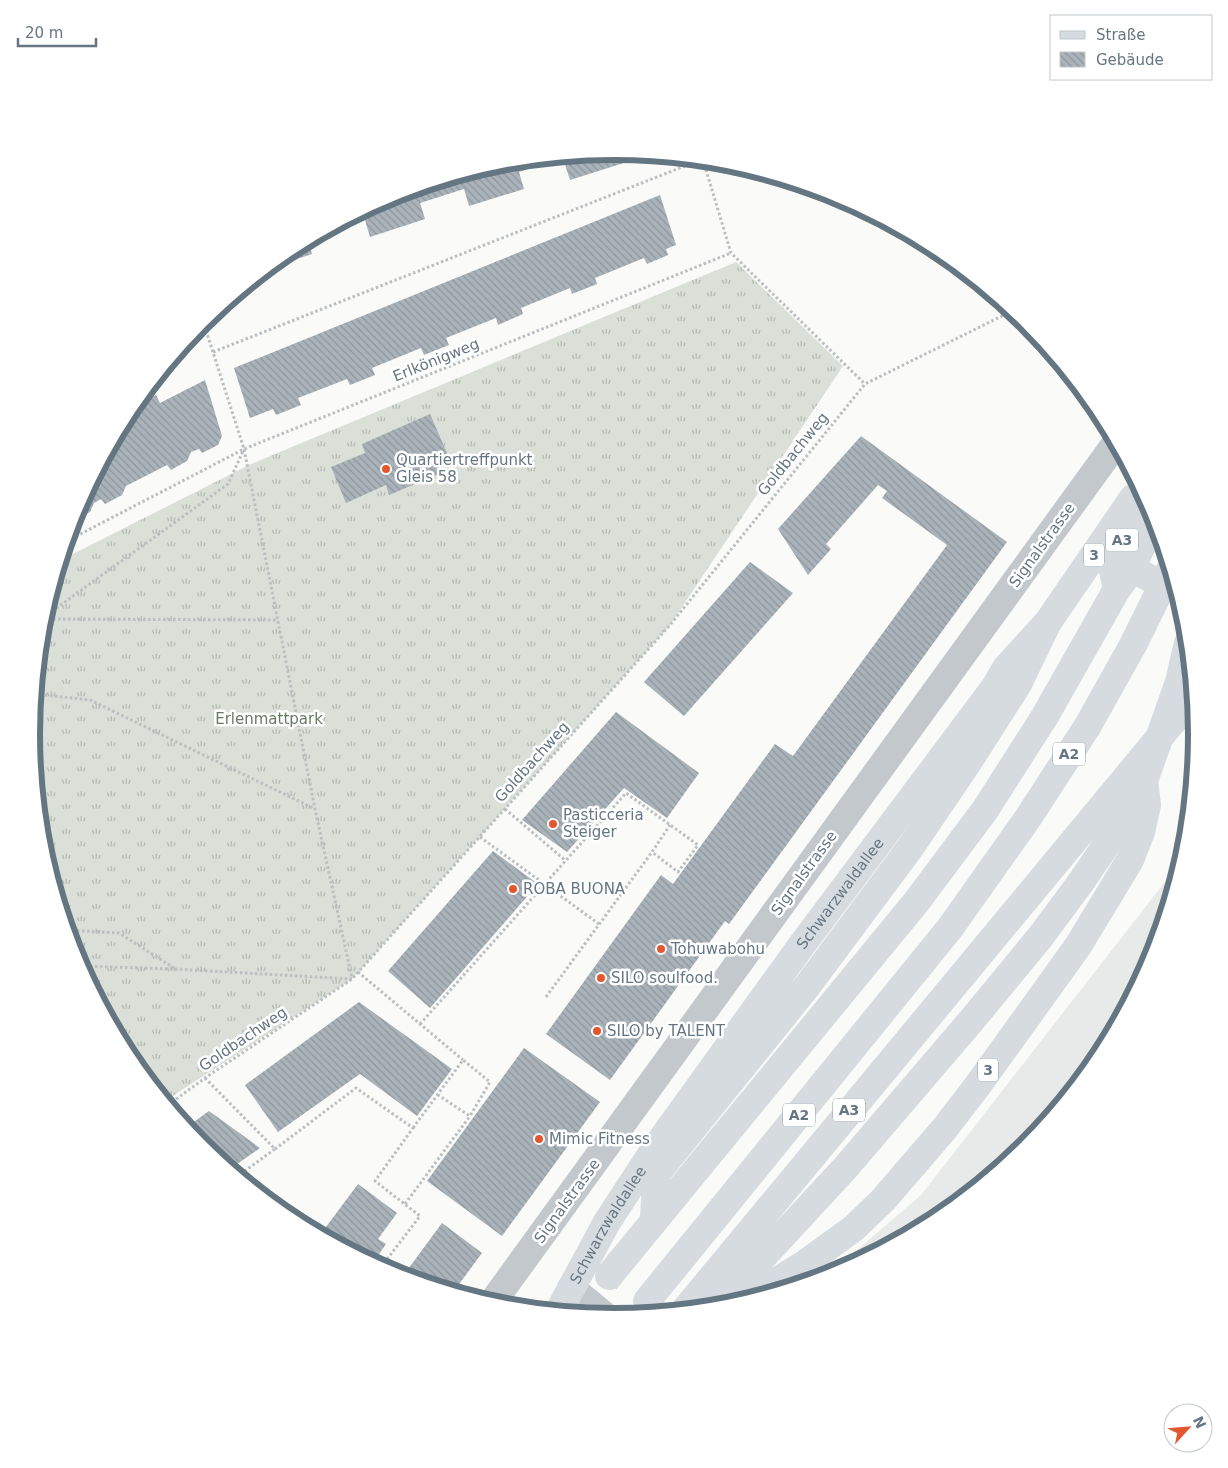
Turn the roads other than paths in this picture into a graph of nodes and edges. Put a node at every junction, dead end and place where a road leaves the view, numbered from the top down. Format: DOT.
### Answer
graph roads {
  1 [pos="1112,449"];
  2 [pos="1135,495"];
  3 [pos="1138,501"];
  4 [pos="1112,528"];
  5 [pos="1150,529"];
  6 [pos="1166,578"];
  7 [pos="1168,584"];
  8 [pos="1117,589"];
  9 [pos="1048,622"];
  10 [pos="1183,661"];
  11 [pos="1187,704"];
  12 [pos="1144,781"];
  13 [pos="654,1220"];
  14 [pos="609,1276"];
  15 [pos="769,1286"];
  16 [pos="497,1296"];
  17 [pos="565,1300"];
  18 [pos="647,1301"];
  19 [pos="703,1301"];
  20 [pos="691,1303"];
  21 [pos="583,1307"];
  1 -- 16 [label="street, Signalstrasse"];
  2 -- 4 [label="main road, Schwarzwaldallee / 3"];
  3 -- 8 [label="main road, A3"];
  4 -- 7 [label="main road"];
  4 -- 9 [label="main road, Schwarzwaldallee / 3"];
  5 -- 8 [label="main road, A2"];
  6 -- 18 [label="main road, A2"];
  8 -- 13 [label="main road, A2"];
  9 -- 13 [label="main road"];
  9 -- 17 [label="main road, Schwarzwaldallee / 3"];
  10 -- 12 [label="main road, 3"];
  11 -- 20 [label="main road, A3"];
  12 -- 15 [label="main road, 3"];
  12 -- 19 [label="main road"];
  13 -- 14 [label="main road, A2"];
  17 -- 21 [label="street"];
}
